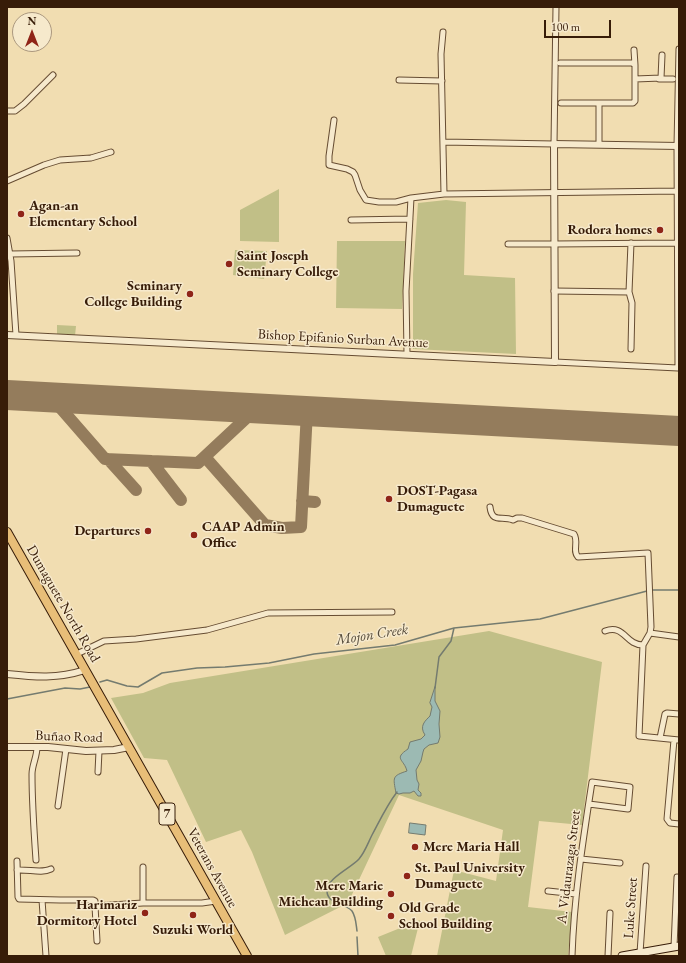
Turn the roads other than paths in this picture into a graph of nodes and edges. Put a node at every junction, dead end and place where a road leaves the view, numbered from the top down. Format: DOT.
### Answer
graph roads {
  1 [pos="556,7"];
  2 [pos="444,32"];
  3 [pos="679,49"];
  4 [pos="634,50"];
  5 [pos="662,55"];
  6 [pos="560,64"];
  7 [pos="635,65"];
  8 [pos="53,75"];
  9 [pos="635,79"];
  10 [pos="659,79"];
  11 [pos="673,79"];
  12 [pos="400,80"];
  13 [pos="442,81"];
  14 [pos="561,103"];
  15 [pos="599,103"];
  16 [pos="7,111"];
  17 [pos="334,120"];
  18 [pos="443,142"];
  19 [pos="554,144"];
  20 [pos="599,144"];
  21 [pos="678,146"];
  22 [pos="111,152"];
  23 [pos="7,182"];
  24 [pos="678,191"];
  25 [pos="554,193"];
  26 [pos="444,194"];
  27 [pos="411,198"];
  28 [pos="410,219"];
  29 [pos="351,220"];
  30 [pos="7,238"];
  31 [pos="631,243"];
  32 [pos="678,243"];
  33 [pos="508,244"];
  34 [pos="554,244"];
  35 [pos="77,253"];
  36 [pos="10,254"];
  37 [pos="554,291"];
  38 [pos="629,292"];
  39 [pos="7,335"];
  40 [pos="16,335"];
  41 [pos="631,349"];
  42 [pos="406,354"];
  43 [pos="555,362"];
  44 [pos="678,368"];
  45 [pos="490,507"];
  46 [pos="7,532"];
  47 [pos="392,612"];
  48 [pos="605,631"];
  49 [pos="650,633"];
  50 [pos="679,637"];
  51 [pos="644,645"];
  52 [pos="77,654"];
  53 [pos="85,670"];
  54 [pos="7,674"];
  55 [pos="95,689"];
  56 [pos="679,714"];
  57 [pos="660,738"];
  58 [pos="677,740"];
  59 [pos="7,747"];
  60 [pos="37,747"];
  61 [pos="129,747"];
  62 [pos="66,749"];
  63 [pos="99,751"];
  64 [pos="98,772"];
  65 [pos="589,804"];
  66 [pos="58,806"];
  67 [pos="679,824"];
  68 [pos="581,859"];
  69 [pos="36,860"];
  70 [pos="17,861"];
  71 [pos="620,863"];
  72 [pos="646,866"];
  73 [pos="51,868"];
  74 [pos="143,868"];
  75 [pos="17,870"];
  76 [pos="677,877"];
  77 [pos="548,891"];
  78 [pos="576,894"];
  79 [pos="42,900"];
  80 [pos="216,901"];
  81 [pos="143,903"];
  82 [pos="95,906"];
  83 [pos="610,913"];
  84 [pos="97,940"];
  85 [pos="677,948"];
  86 [pos="640,952"];
  87 [pos="46,956"];
  88 [pos="247,956"];
  89 [pos="572,956"];
  90 [pos="608,956"];
  91 [pos="625,956"];
  92 [pos="648,956"];
  1 -- 19 [label="street"];
  2 -- 13 [label="street"];
  3 -- 21 [label="street"];
  4 -- 7 [label="street"];
  5 -- 10 [label="street"];
  6 -- 7 [label="street"];
  7 -- 9 [label="street"];
  8 -- 16 [label="street"];
  9 -- 10 [label="street"];
  9 -- 15 [label="street"];
  10 -- 11 [label="street"];
  12 -- 13 [label="street"];
  13 -- 18 [label="street"];
  14 -- 15 [label="street"];
  15 -- 20 [label="street"];
  17 -- 27 [label="street"];
  18 -- 19 [label="street"];
  18 -- 26 [label="street"];
  19 -- 20 [label="street"];
  19 -- 25 [label="street"];
  20 -- 21 [label="street"];
  21 -- 24 [label="street"];
  22 -- 23 [label="street"];
  24 -- 25 [label="street"];
  24 -- 32 [label="street"];
  25 -- 26 [label="street"];
  25 -- 34 [label="street"];
  26 -- 27 [label="street"];
  27 -- 28 [label="street"];
  28 -- 29 [label="street"];
  28 -- 42 [label="street"];
  30 -- 36 [label="street"];
  31 -- 32 [label="street"];
  31 -- 34 [label="street"];
  31 -- 38 [label="street"];
  32 -- 44 [label="street"];
  33 -- 34 [label="street"];
  34 -- 37 [label="street"];
  35 -- 36 [label="street"];
  36 -- 40 [label="street"];
  37 -- 38 [label="street"];
  37 -- 43 [label="street"];
  38 -- 41 [label="street"];
  39 -- 40 [label="street, Bishop Epifanio Surban Avenue"];
  40 -- 42 [label="street, Bishop Epifanio Surban Avenue"];
  42 -- 43 [label="street, Bishop Epifanio Surban Avenue"];
  43 -- 44 [label="street, Bishop Epifanio Surban Avenue"];
  45 -- 49 [label="street"];
  46 -- 52 [label="highway, Dumaguete North Road / 7"];
  47 -- 52 [label="street"];
  48 -- 51 [label="street"];
  49 -- 50 [label="street"];
  49 -- 51 [label="street"];
  51 -- 57 [label="street"];
  52 -- 53 [label="highway, Dumaguete North Road / 7"];
  53 -- 54 [label="street"];
  53 -- 55 [label="highway, Dumaguete North Road / 7"];
  55 -- 61 [label="highway, Veterans Avenue / 7"];
  56 -- 57 [label="street"];
  57 -- 58 [label="street"];
  58 -- 67 [label="street"];
  59 -- 60 [label="street, Buñao Road"];
  60 -- 62 [label="street, Buñao Road"];
  60 -- 69 [label="street"];
  61 -- 63 [label="street, Buñao Road"];
  61 -- 80 [label="highway, Veterans Avenue / 7"];
  62 -- 63 [label="street, Buñao Road"];
  62 -- 66 [label="street"];
  63 -- 64 [label="street"];
  65 -- 65 [label="street, A. Vidaurazaga Street"];
  65 -- 68 [label="street, A. Vidaurazaga Street"];
  68 -- 71 [label="street"];
  68 -- 78 [label="street, A. Vidaurazaga Street"];
  70 -- 75 [label="street"];
  72 -- 86 [label="street, Luke Street"];
  73 -- 75 [label="street"];
  74 -- 81 [label="street"];
  75 -- 79 [label="street"];
  76 -- 85 [label="street"];
  77 -- 78 [label="street"];
  78 -- 89 [label="street, A. Vidaurazaga Street"];
  79 -- 82 [label="street"];
  79 -- 87 [label="street"];
  80 -- 81 [label="street"];
  80 -- 88 [label="highway, Veterans Avenue / 7"];
  81 -- 82 [label="street"];
  82 -- 84 [label="street"];
  83 -- 90 [label="street"];
  85 -- 86 [label="main road"];
  85 -- 92 [label="main road"];
  86 -- 91 [label="main road"];
}
